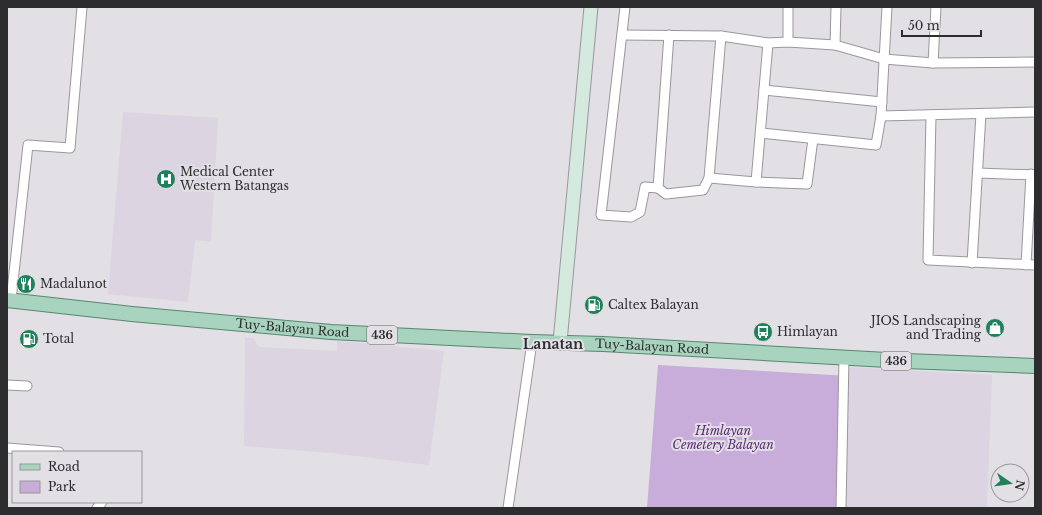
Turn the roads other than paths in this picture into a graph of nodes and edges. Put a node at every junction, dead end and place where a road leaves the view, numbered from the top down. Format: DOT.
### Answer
graph roads {
  1 [pos="82,7"];
  2 [pos="591,7"];
  3 [pos="625,7"];
  4 [pos="788,7"];
  5 [pos="836,7"];
  6 [pos="887,7"];
  7 [pos="936,7"];
  8 [pos="622,34"];
  9 [pos="669,35"];
  10 [pos="721,36"];
  11 [pos="768,42"];
  12 [pos="788,42"];
  13 [pos="835,45"];
  14 [pos="884,59"];
  15 [pos="1035,62"];
  16 [pos="933,63"];
  17 [pos="764,90"];
  18 [pos="882,102"];
  19 [pos="1035,112"];
  20 [pos="981,114"];
  21 [pos="931,115"];
  22 [pos="881,116"];
  23 [pos="761,133"];
  24 [pos="813,139"];
  25 [pos="978,174"];
  26 [pos="1033,175"];
  27 [pos="709,178"];
  28 [pos="756,182"];
  29 [pos="658,188"];
  30 [pos="972,262"];
  31 [pos="1030,265"];
  32 [pos="9,300"];
  33 [pos="532,342"];
  34 [pos="560,342"];
  35 [pos="844,358"];
  36 [pos="1035,366"];
  37 [pos="7,385"];
  38 [pos="27,386"];
  39 [pos="7,448"];
  40 [pos="46,451"];
  41 [pos="508,508"];
  42 [pos="841,508"];
  1 -- 32 [label="street"];
  2 -- 34 [label="street"];
  3 -- 8 [label="street"];
  4 -- 12 [label="street"];
  5 -- 13 [label="street"];
  6 -- 14 [label="street"];
  7 -- 16 [label="street"];
  8 -- 9 [label="street"];
  8 -- 29 [label="street"];
  9 -- 10 [label="street"];
  9 -- 29 [label="street"];
  10 -- 11 [label="street"];
  10 -- 27 [label="street"];
  11 -- 12 [label="street"];
  11 -- 17 [label="street"];
  12 -- 13 [label="street"];
  13 -- 14 [label="street"];
  14 -- 16 [label="street"];
  14 -- 18 [label="street"];
  15 -- 16 [label="street"];
  17 -- 18 [label="street"];
  17 -- 23 [label="street"];
  18 -- 22 [label="street"];
  19 -- 20 [label="street"];
  20 -- 21 [label="street"];
  20 -- 25 [label="street"];
  21 -- 22 [label="street"];
  21 -- 30 [label="street"];
  22 -- 24 [label="street"];
  23 -- 24 [label="street"];
  23 -- 28 [label="street"];
  24 -- 28 [label="street"];
  25 -- 26 [label="street"];
  25 -- 30 [label="street"];
  26 -- 31 [label="street"];
  27 -- 28 [label="street"];
  27 -- 29 [label="street"];
  30 -- 31 [label="street"];
  32 -- 33 [label="main road, Tuy-Balayan Road / 436"];
  33 -- 34 [label="main road, Tuy-Balayan Road / 436"];
  33 -- 41 [label="street"];
  34 -- 35 [label="main road, Tuy-Balayan Road / 436"];
  35 -- 36 [label="main road, Tuy-Balayan Road / 436"];
  35 -- 42 [label="street"];
  37 -- 38 [label="street"];
  39 -- 40 [label="street"];
}
